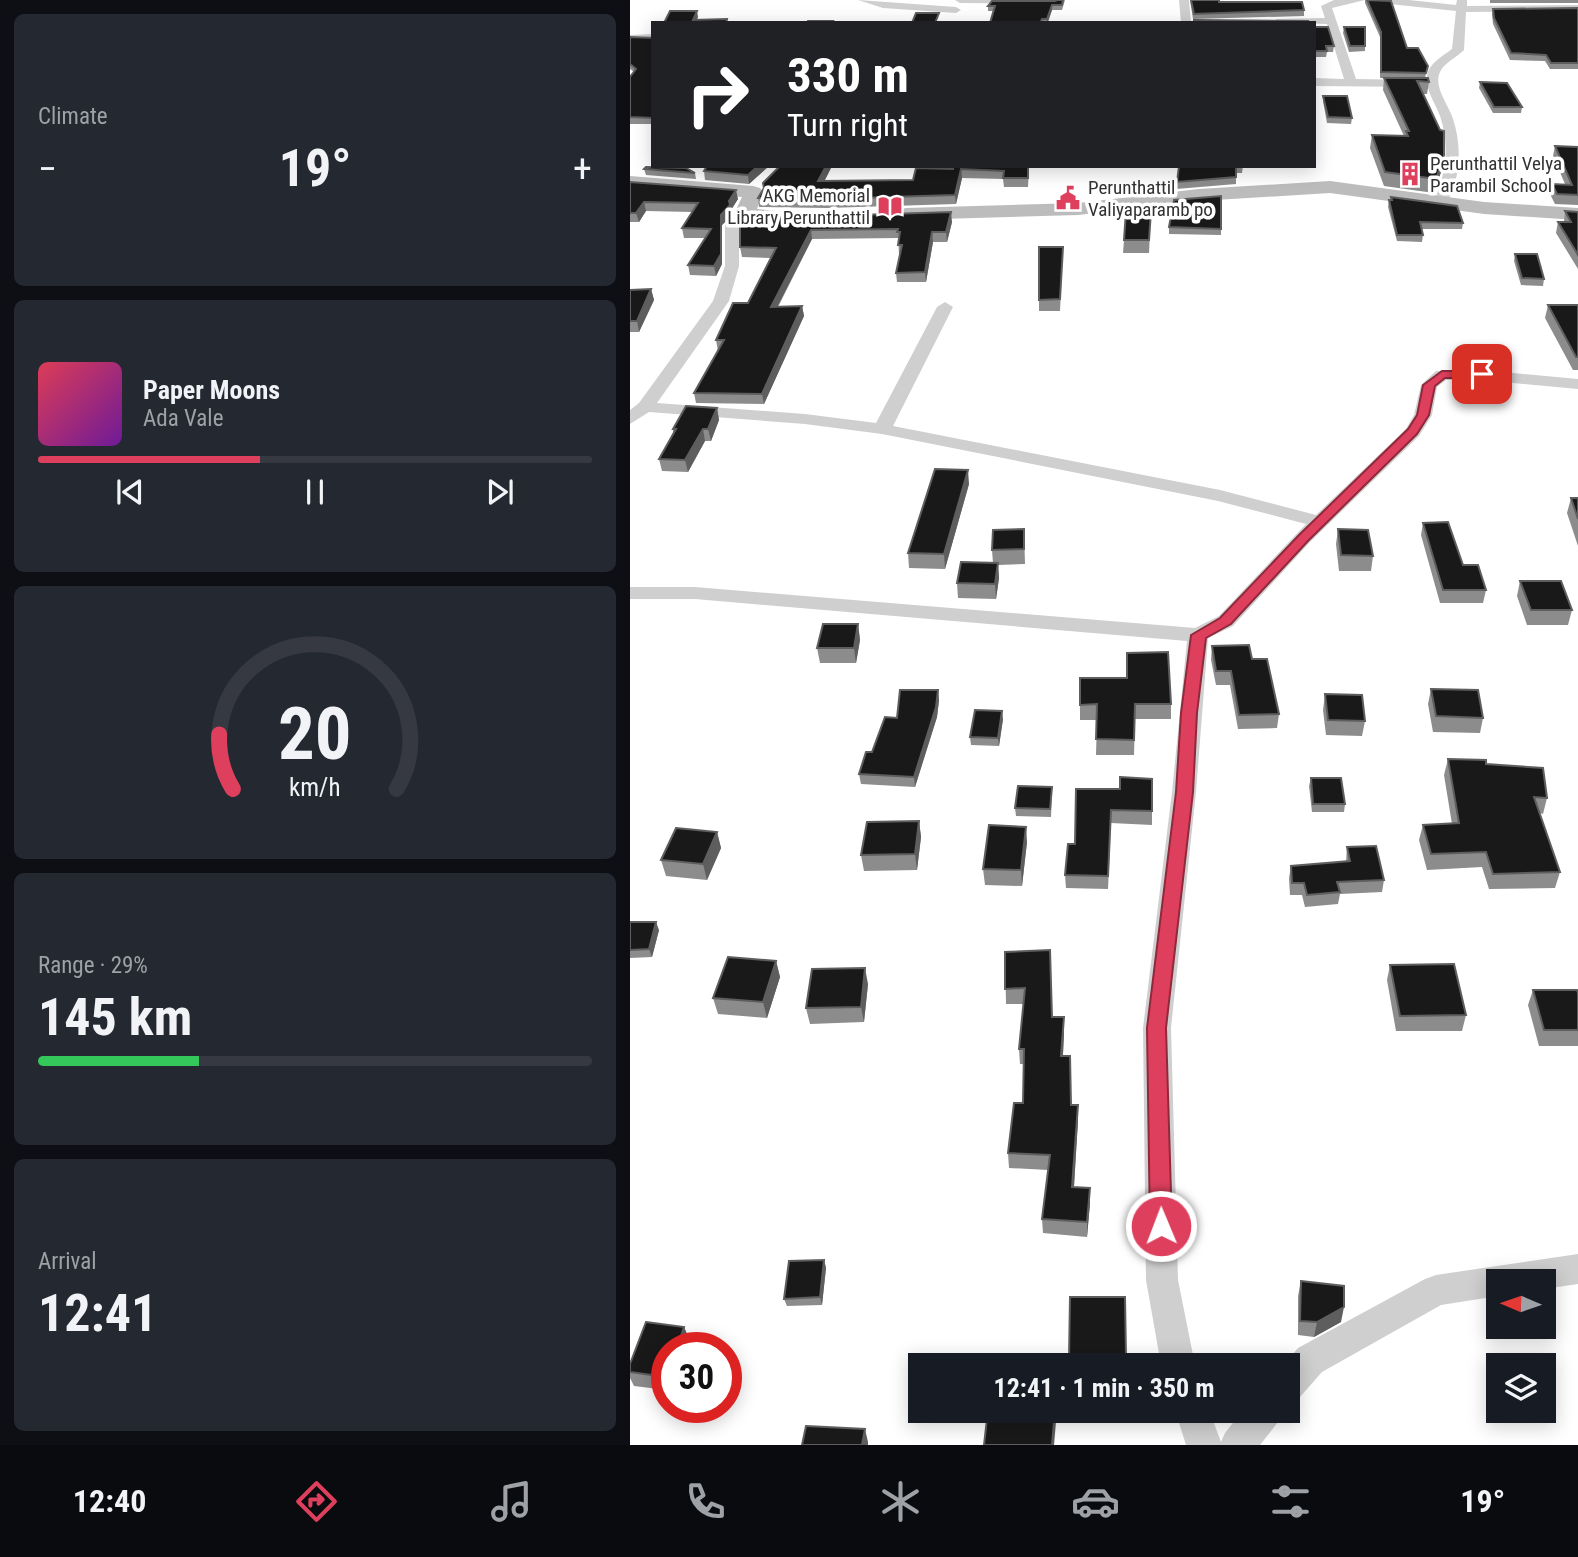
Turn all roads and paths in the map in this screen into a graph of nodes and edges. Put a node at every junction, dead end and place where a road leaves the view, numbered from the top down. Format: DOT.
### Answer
graph roads {
  1 [pos="863,0"];
  2 [pos="1184,0"];
  3 [pos="1360,0"];
  4 [pos="1380,0"];
  5 [pos="1055,1"];
  6 [pos="958,3"];
  7 [pos="1462,4"];
  8 [pos="1578,8"];
  9 [pos="949,21"];
  10 [pos="1186,21"];
  11 [pos="1316,21"];
  12 [pos="1331,21"];
  13 [pos="651,37"];
  14 [pos="630,38"];
  15 [pos="1316,82"];
  16 [pos="1351,82"];
  17 [pos="1433,85"];
  18 [pos="630,182"];
  19 [pos="1441,201"];
  20 [pos="744,214"];
  21 [pos="889,215"];
  22 [pos="1577,216"];
  23 [pos="804,217"];
  24 [pos="945,307"];
  25 [pos="1578,384"];
  26 [pos="645,407"];
  27 [pos="630,419"];
  28 [pos="882,429"];
  29 [pos="1320,522"];
  30 [pos="630,593"];
  31 [pos="1198,635"];
  32 [pos="1578,1269"];
  33 [pos="1176,1353"];
  34 [pos="1300,1371"];
  35 [pos="1196,1423"];
  36 [pos="1255,1423"];
  37 [pos="1204,1445"];
  38 [pos="1237,1445"];
  1 -- 6 [label="street"];
  2 -- 10 [label="street"];
  3 -- 12 [label="street"];
  4 -- 7 [label="street"];
  5 -- 6 [label="street"];
  6 -- 9 [label="street"];
  7 -- 8 [label="street"];
  7 -- 17 [label="street"];
  11 -- 12 [label="street"];
  12 -- 16 [label="street"];
  13 -- 14 [label="street"];
  15 -- 16 [label="street"];
  16 -- 17 [label="street"];
  17 -- 19 [label="street"];
  18 -- 20 [label="main road"];
  19 -- 21 [label="main road"];
  19 -- 22 [label="main road"];
  20 -- 23 [label="main road"];
  20 -- 26 [label="street"];
  24 -- 28 [label="street"];
  25 -- 29 [label="street"];
  26 -- 27 [label="street"];
  26 -- 28 [label="street"];
  28 -- 29 [label="street"];
  29 -- 31 [label="street"];
  30 -- 31 [label="street"];
  31 -- 33 [label="street"];
  32 -- 34 [label="street"];
  35 -- 37 [label="street"];
  36 -- 38 [label="street"];
}
